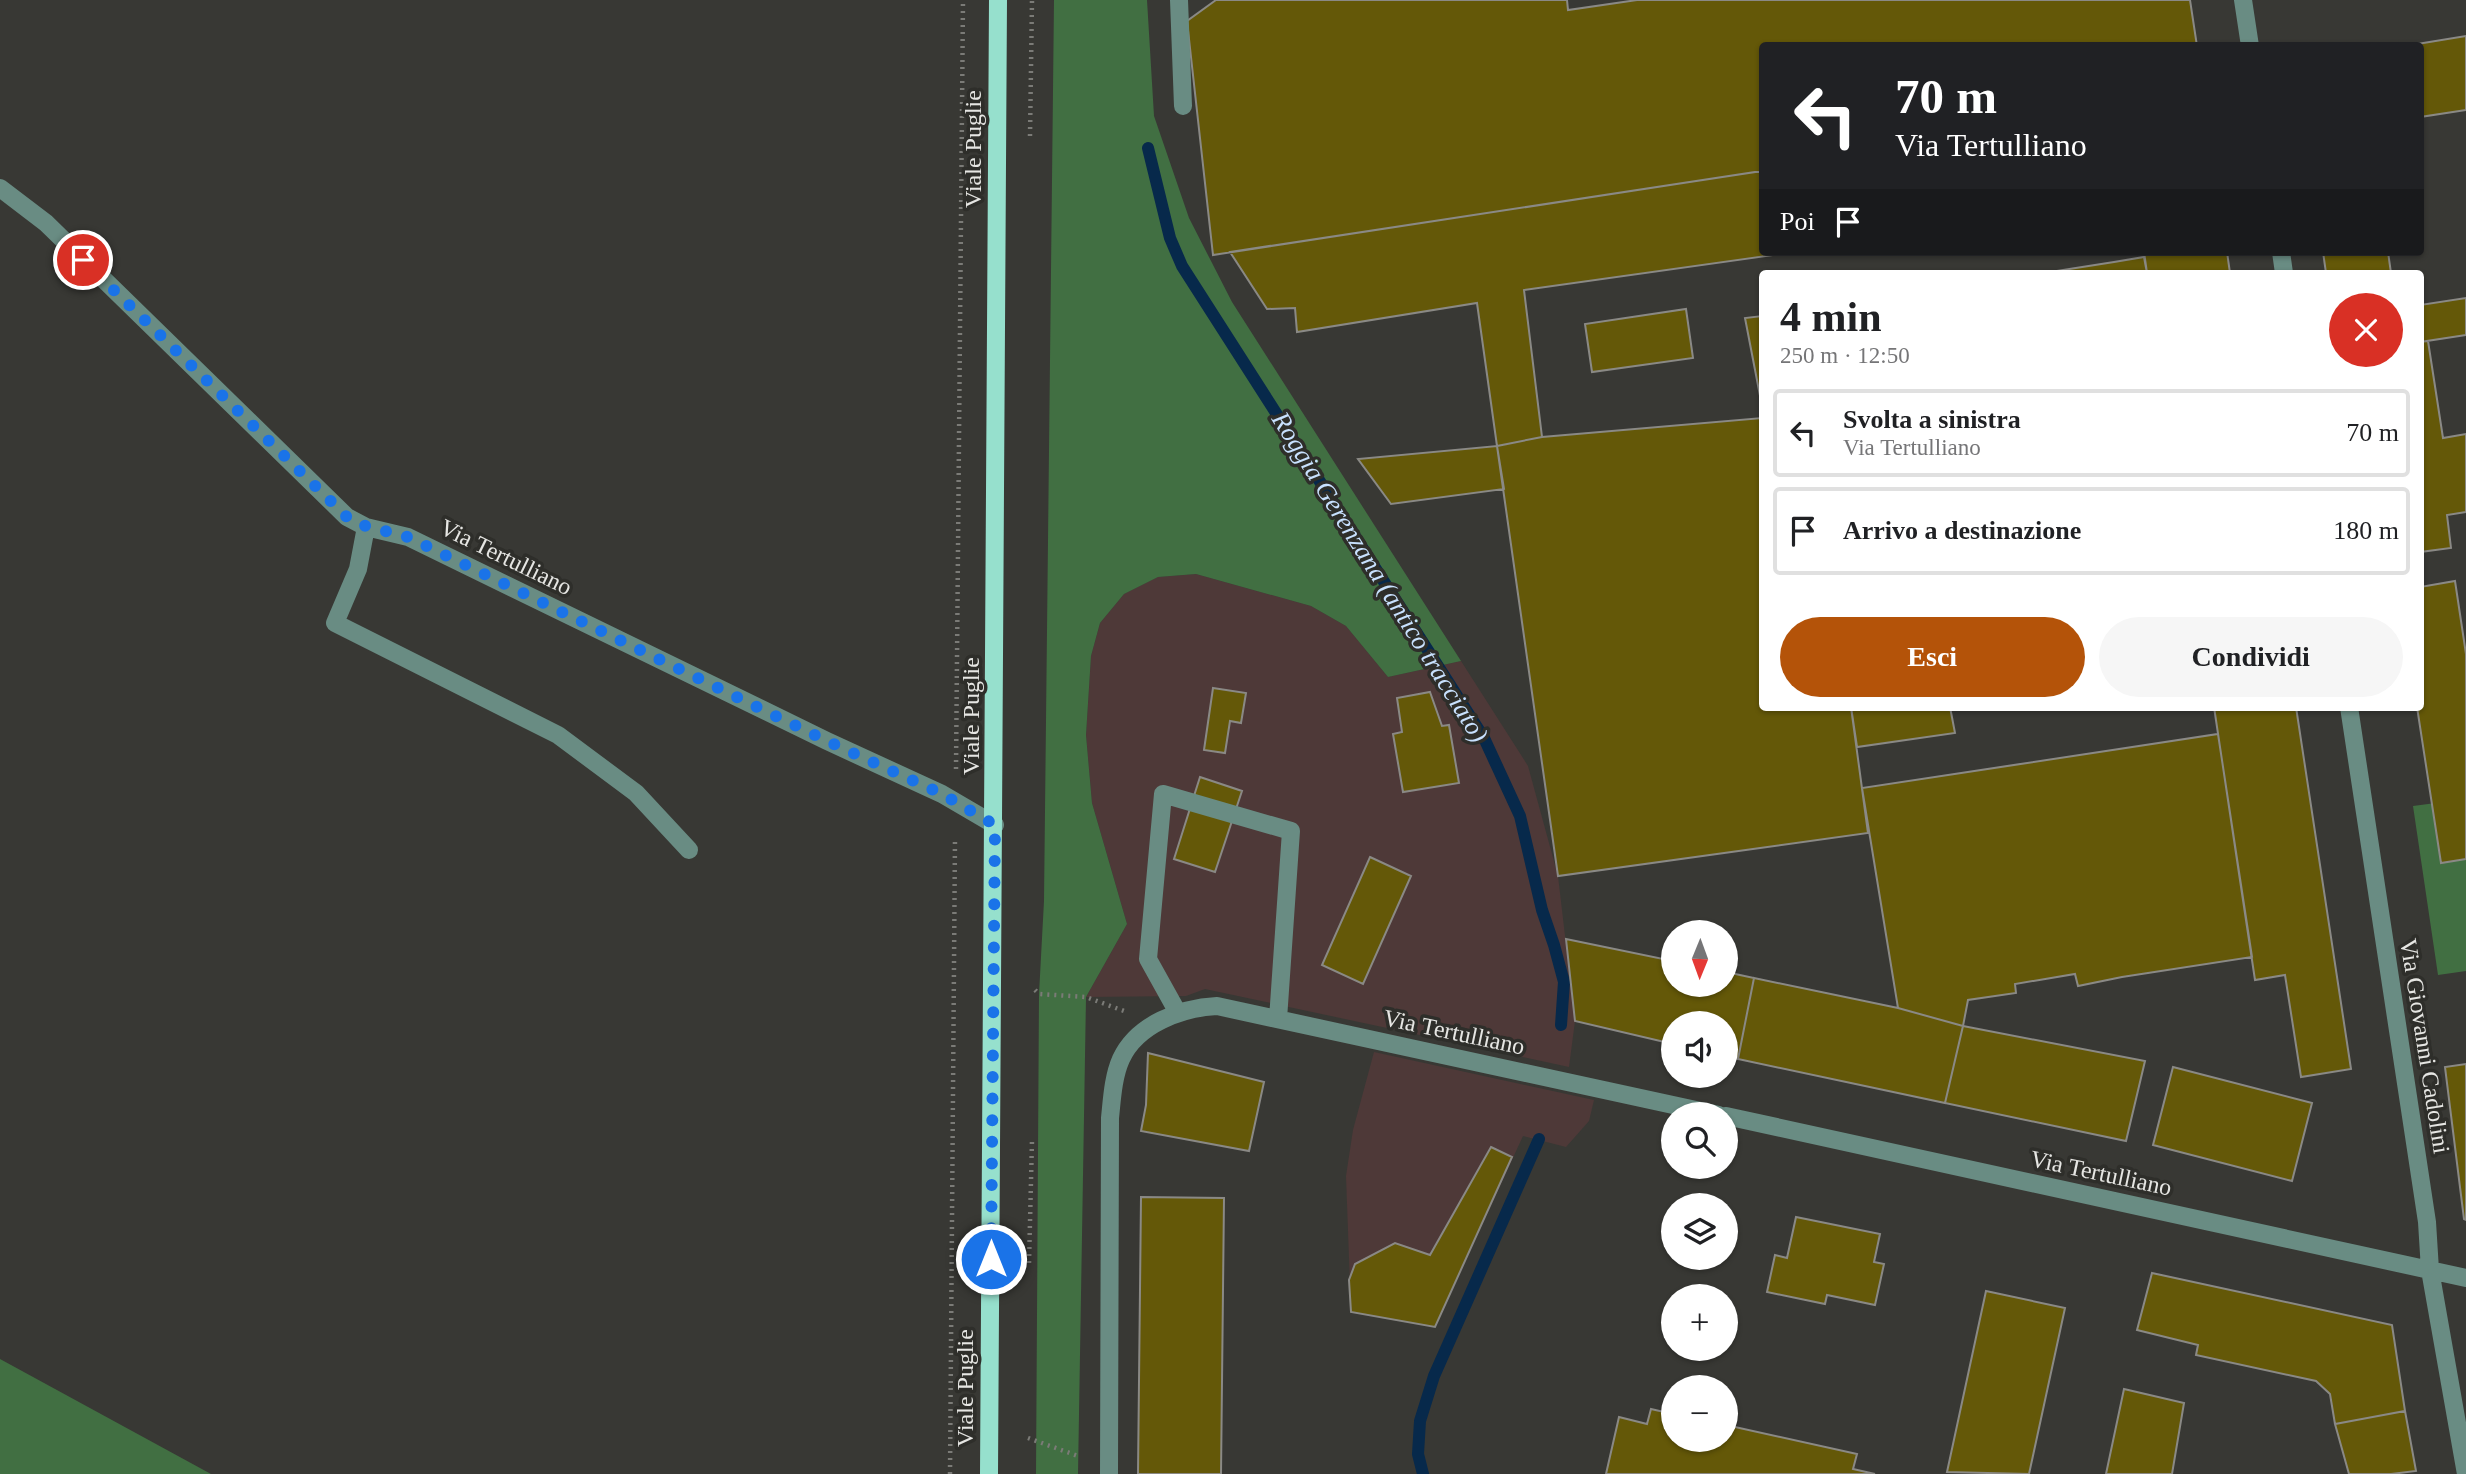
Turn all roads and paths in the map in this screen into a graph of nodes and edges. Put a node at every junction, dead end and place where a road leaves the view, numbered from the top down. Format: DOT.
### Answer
graph roads {
  1 [pos="963,0"];
  2 [pos="998,0"];
  3 [pos="1179,0"];
  4 [pos="2243,0"];
  5 [pos="2249,42"];
  6 [pos="1183,106"];
  7 [pos="0,188"];
  8 [pos="366,527"];
  9 [pos="2350,711"];
  10 [pos="956,752"];
  11 [pos="995,825"];
  12 [pos="688,850"];
  13 [pos="954,884"];
  14 [pos="1035,990"];
  15 [pos="1086,997"];
  16 [pos="1178,1013"];
  17 [pos="1278,1018"];
  18 [pos="1661,1102"];
  19 [pos="1738,1119"];
  20 [pos="1032,1139"];
  21 [pos="1029,1263"];
  22 [pos="2430,1270"];
  23 [pos="2466,1278"];
  24 [pos="1028,1438"];
  25 [pos="1078,1456"];
  26 [pos="950,1474"];
  27 [pos="989,1474"];
  28 [pos="1109,1474"];
  29 [pos="2466,1474"];
  1 -- 10 [label="path, Viale Puglie"];
  2 -- 11 [label="main road, Viale Puglie"];
  3 -- 6 [label="street"];
  4 -- 5 [label="street"];
  7 -- 8 [label="street, Via Tertulliano"];
  8 -- 11 [label="street, Via Tertulliano"];
  8 -- 12 [label="street"];
  9 -- 22 [label="street, Via Giovanni Cadolini"];
  11 -- 27 [label="main road, Viale Puglie"];
  13 -- 26 [label="path, Viale Puglie"];
  14 -- 15 [label="path"];
  16 -- 17 [label="street, Via Tertulliano"];
  16 -- 17 [label="street"];
  16 -- 28 [label="street"];
  17 -- 18 [label="street, Via Tertulliano"];
  19 -- 22 [label="street, Via Tertulliano"];
  20 -- 21 [label="path"];
  22 -- 23 [label="street, Via Tertulliano"];
  22 -- 29 [label="street, Via Giovanni Cadolini"];
  24 -- 25 [label="path"];
}
